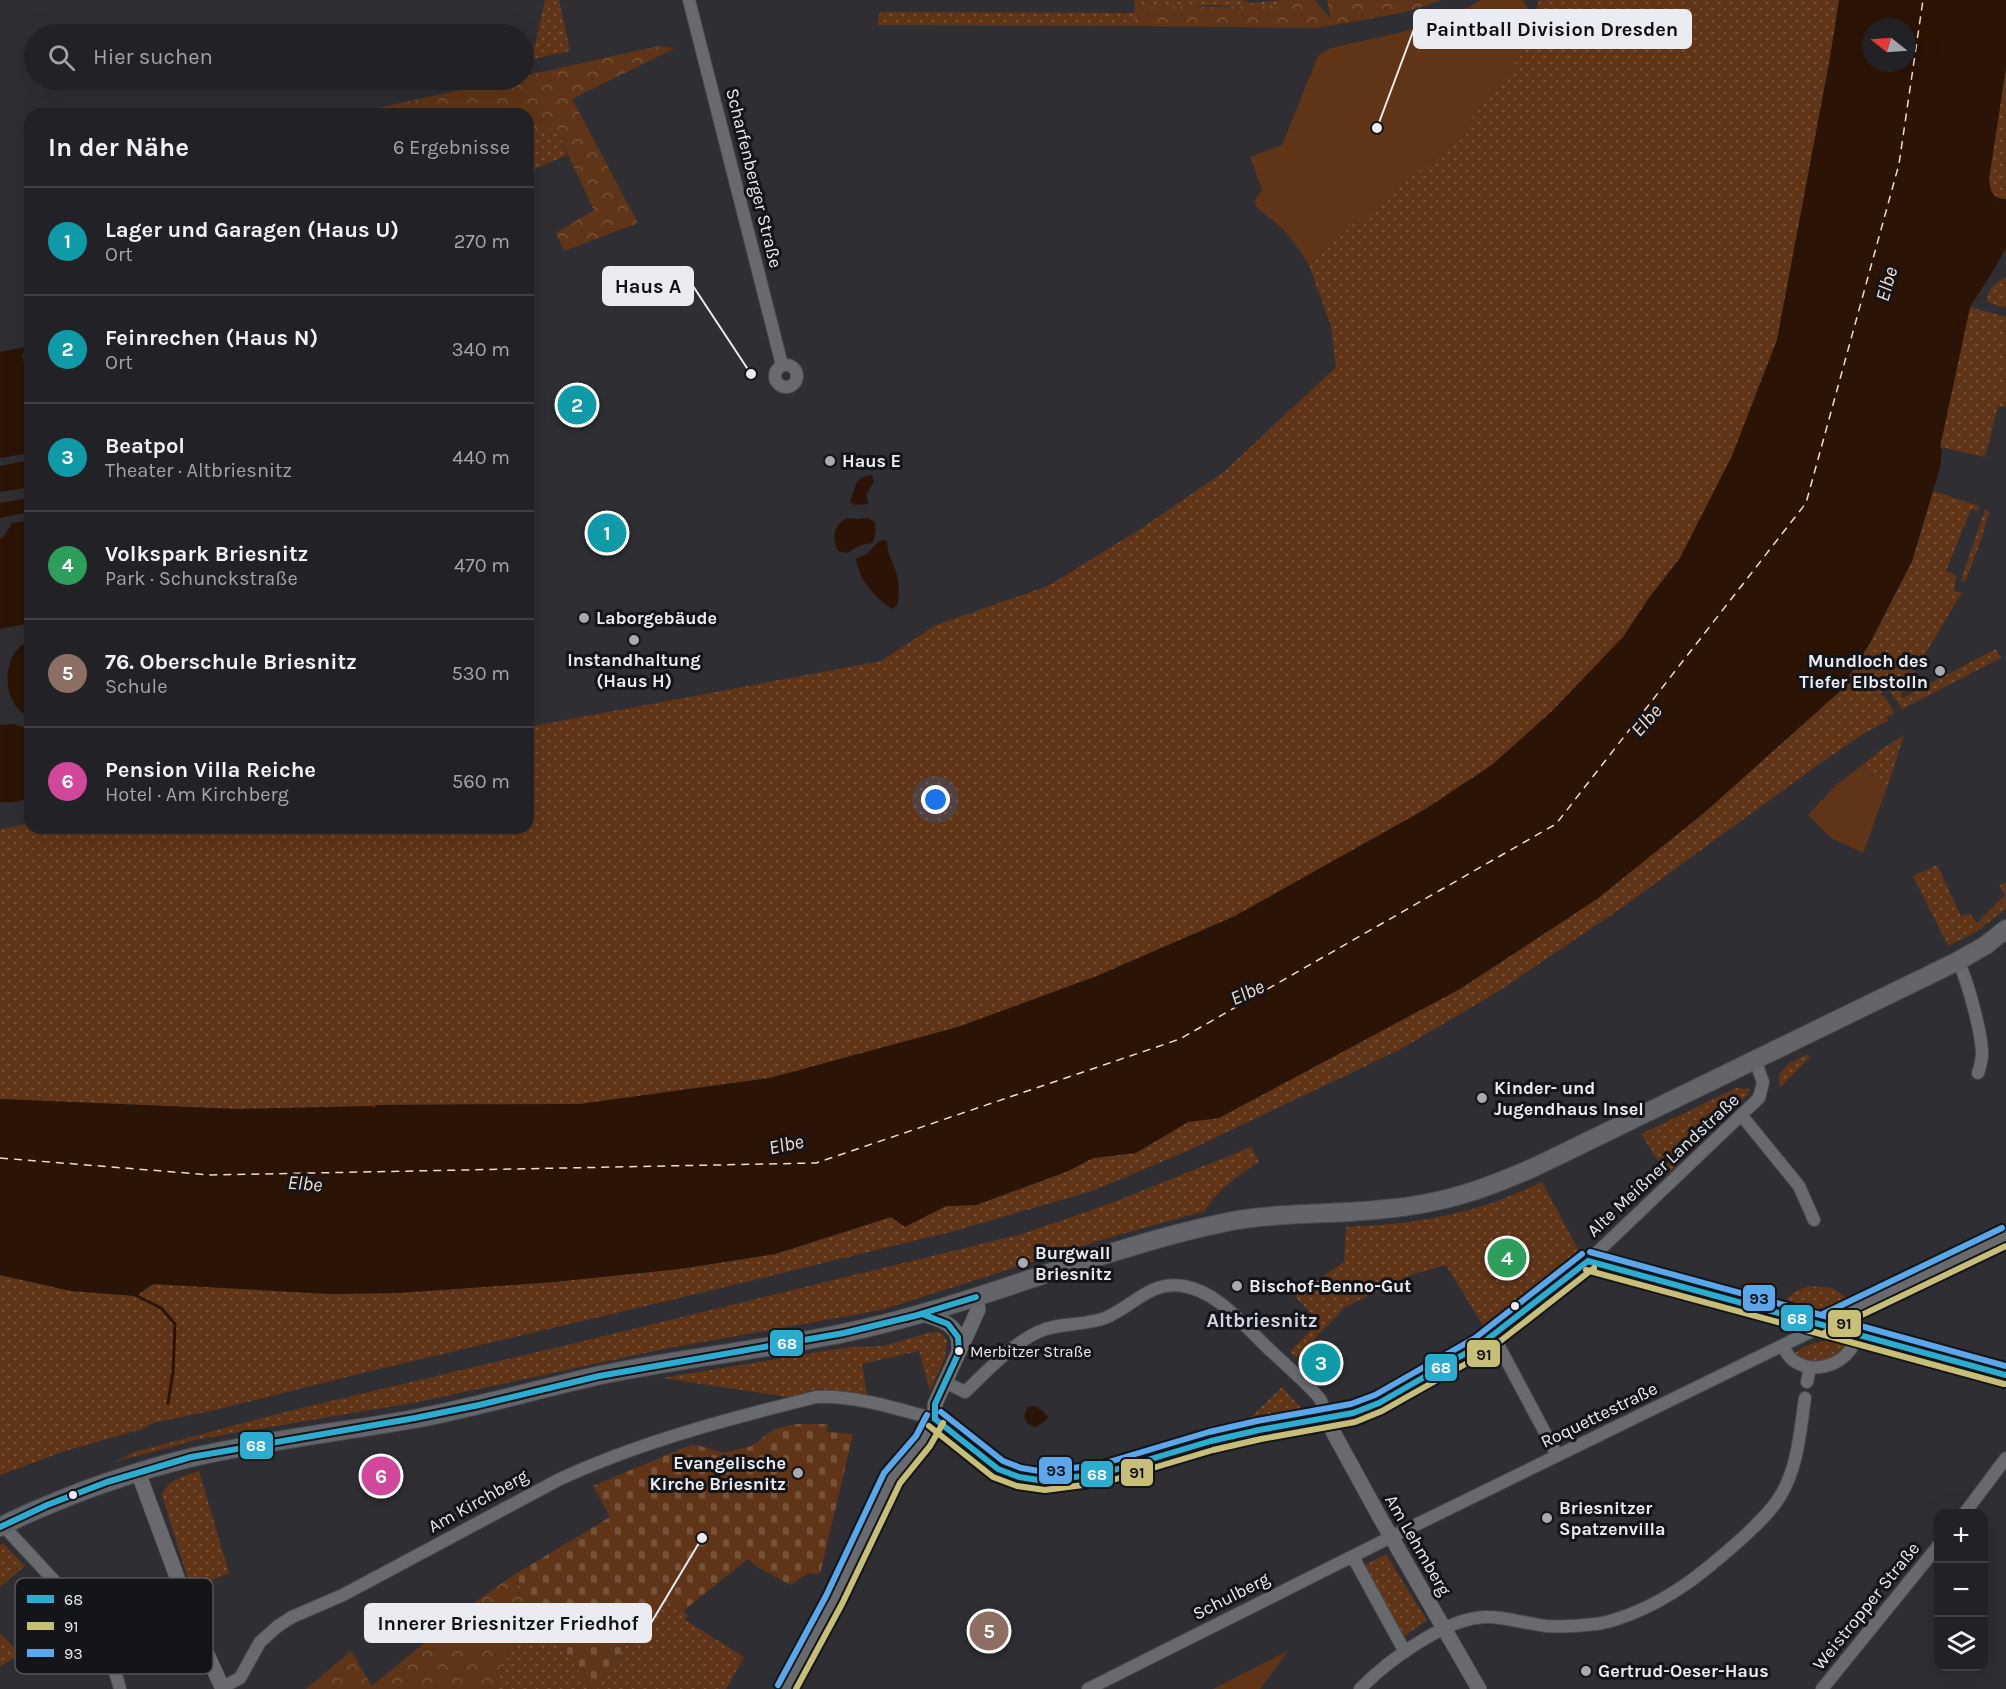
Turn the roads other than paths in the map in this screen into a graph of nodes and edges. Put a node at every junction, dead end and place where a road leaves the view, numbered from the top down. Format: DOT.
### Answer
graph roads {
  1 [pos="689,0"];
  2 [pos="782,365"];
  3 [pos="2006,929"];
  4 [pos="1958,961"];
  5 [pos="1755,1060"];
  6 [pos="1978,1073"];
  7 [pos="1742,1116"];
  8 [pos="1814,1220"];
  9 [pos="2006,1236"];
  10 [pos="1588,1261"];
  11 [pos="976,1297"];
  12 [pos="922,1314"];
  13 [pos="1822,1325"];
  14 [pos="1493,1335"];
  15 [pos="1856,1335"];
  16 [pos="1782,1346"];
  17 [pos="959,1352"];
  18 [pos="1810,1368"];
  19 [pos="2006,1375"];
  20 [pos="945,1382"];
  21 [pos="1807,1382"];
  22 [pos="1806,1398"];
  23 [pos="935,1419"];
  24 [pos="1326,1419"];
  25 [pos="1557,1455"];
  26 [pos="2006,1458"];
  27 [pos="138,1472"];
  28 [pos="1968,1509"];
  29 [pos="1,1526"];
  30 [pos="1391,1537"];
  31 [pos="1934,1551"];
  32 [pos="1353,1557"];
  33 [pos="48,1578"];
  34 [pos="177,1578"];
  35 [pos="1443,1628"];
  36 [pos="1405,1652"];
  37 [pos="213,1667"];
  38 [pos="115,1674"];
  39 [pos="223,1688"];
  40 [pos="120,1689"];
  41 [pos="786,1689"];
  42 [pos="1088,1689"];
  43 [pos="1360,1689"];
  44 [pos="1479,1689"];
  45 [pos="1822,1689"];
  1 -- 2 [label="street, Scharfenberger Straße"];
  3 -- 4 [label="main road"];
  4 -- 5 [label="main road"];
  4 -- 6 [label="street"];
  5 -- 7 [label="street, Alte Meißner Landstraße"];
  5 -- 11 [label="main road"];
  7 -- 8 [label="street"];
  7 -- 10 [label="street, Alte Meißner Landstraße"];
  9 -- 13 [label="street, Roquettestraße"];
  10 -- 13 [label="street"];
  10 -- 14 [label="street"];
  11 -- 12 [label="main road"];
  11 -- 17 [label="street"];
  12 -- 17 [label="street"];
  12 -- 27 [label="main road"];
  13 -- 15 [label="street"];
  13 -- 16 [label="street, Roquettestraße"];
  14 -- 24 [label="street"];
  14 -- 25 [label="street"];
  15 -- 18 [label="street"];
  15 -- 19 [label="street"];
  16 -- 18 [label="street"];
  16 -- 25 [label="street, Roquettestraße"];
  17 -- 20 [label="street"];
  18 -- 21 [label="street"];
  20 -- 23 [label="street"];
  20 -- 24 [label="street"];
  22 -- 35 [label="street"];
  23 -- 24 [label="street"];
  23 -- 39 [label="street, Am Kirchberg"];
  23 -- 41 [label="street"];
  24 -- 30 [label="street, Am Lehmberg"];
  25 -- 30 [label="street, Roquettestraße"];
  26 -- 28 [label="street"];
  27 -- 29 [label="main road"];
  27 -- 34 [label="street"];
  29 -- 33 [label="street"];
  30 -- 32 [label="street, Schulberg"];
  30 -- 35 [label="street, Am Lehmberg"];
  31 -- 45 [label="street, Weistropper Straße"];
  32 -- 36 [label="street"];
  32 -- 42 [label="street, Schulberg"];
  35 -- 36 [label="street"];
  35 -- 44 [label="street, Am Lehmberg"];
  36 -- 43 [label="street"];
  37 -- 39 [label="street"];
  38 -- 40 [label="street"];
}
